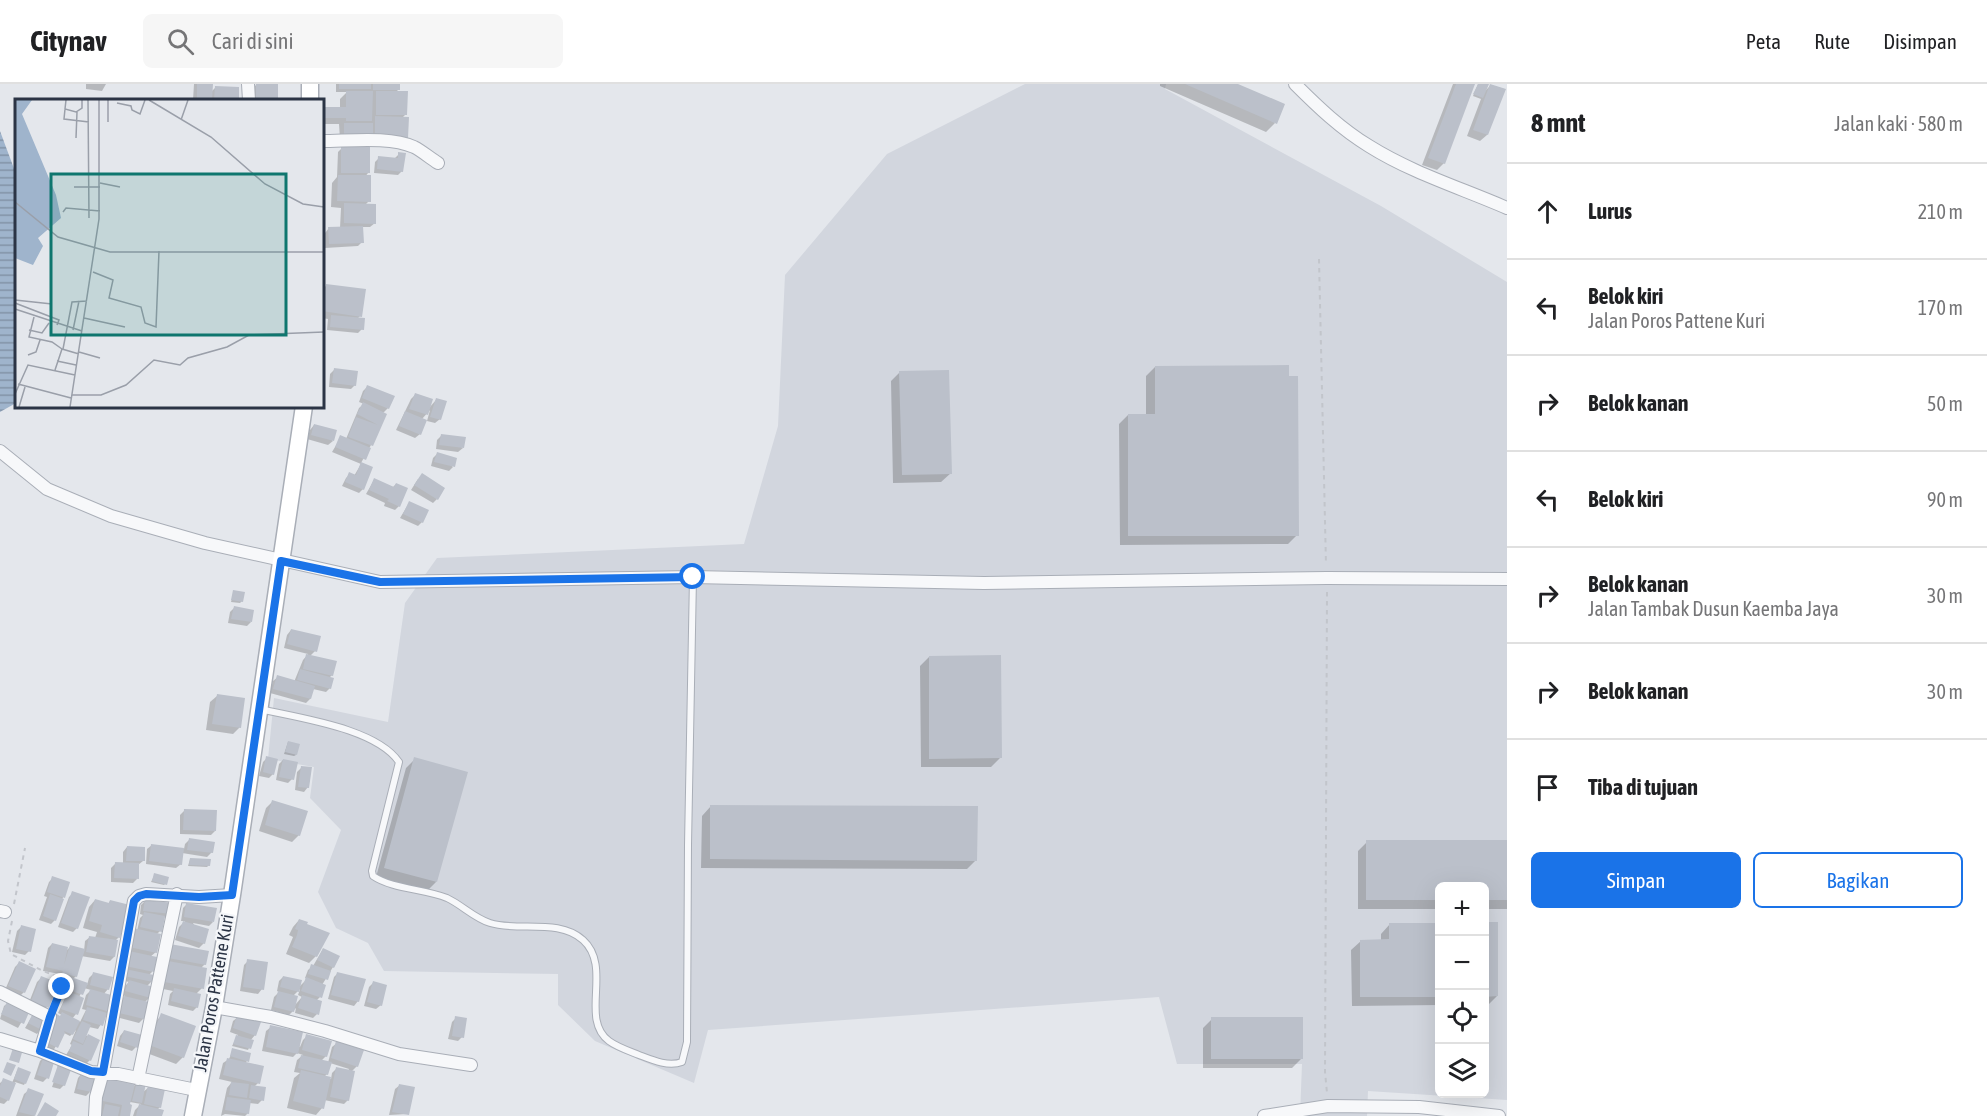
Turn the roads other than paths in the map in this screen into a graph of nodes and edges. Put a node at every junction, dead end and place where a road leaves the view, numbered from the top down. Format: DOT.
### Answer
graph roads {
  1 [pos="248,84"];
  2 [pos="1295,84"];
  3 [pos="249,99"];
  4 [pos="324,141"];
  5 [pos="438,163"];
  6 [pos="1507,208"];
  7 [pos="304,408"];
  8 [pos="0,451"];
  9 [pos="281,561"];
  10 [pos="693,577"];
  11 [pos="1507,579"];
  12 [pos="260,709"];
  13 [pos="177,894"];
  14 [pos="232,895"];
  15 [pos="0,992"];
  16 [pos="214,1007"];
  17 [pos="0,1039"];
  18 [pos="40,1051"];
  19 [pos="471,1065"];
  20 [pos="103,1072"];
  21 [pos="138,1078"];
  22 [pos="196,1090"];
  23 [pos="95,1116"];
  24 [pos="193,1116"];
  25 [pos="1264,1116"];
  26 [pos="1499,1116"];
  1 -- 3 [label="street"];
  2 -- 6 [label="street"];
  4 -- 5 [label="street"];
  7 -- 9 [label="street, Jalan Poros Pattene Kuri"];
  8 -- 9 [label="street"];
  9 -- 10 [label="street"];
  9 -- 12 [label="street, Jalan Poros Pattene Kuri"];
  10 -- 11 [label="street"];
  10 -- 12 [label="lane"];
  12 -- 14 [label="street, Jalan Poros Pattene Kuri"];
  13 -- 14 [label="street"];
  13 -- 20 [label="street"];
  13 -- 21 [label="street"];
  14 -- 16 [label="street, Jalan Poros Pattene Kuri"];
  15 -- 18 [label="street"];
  16 -- 19 [label="street"];
  16 -- 22 [label="street, Jalan Poros Pattene Kuri"];
  17 -- 18 [label="street"];
  18 -- 20 [label="street"];
  20 -- 21 [label="street"];
  20 -- 23 [label="street"];
  21 -- 22 [label="street"];
  22 -- 24 [label="street, Jalan Poros Pattene Kuri"];
  25 -- 26 [label="street"];
}
